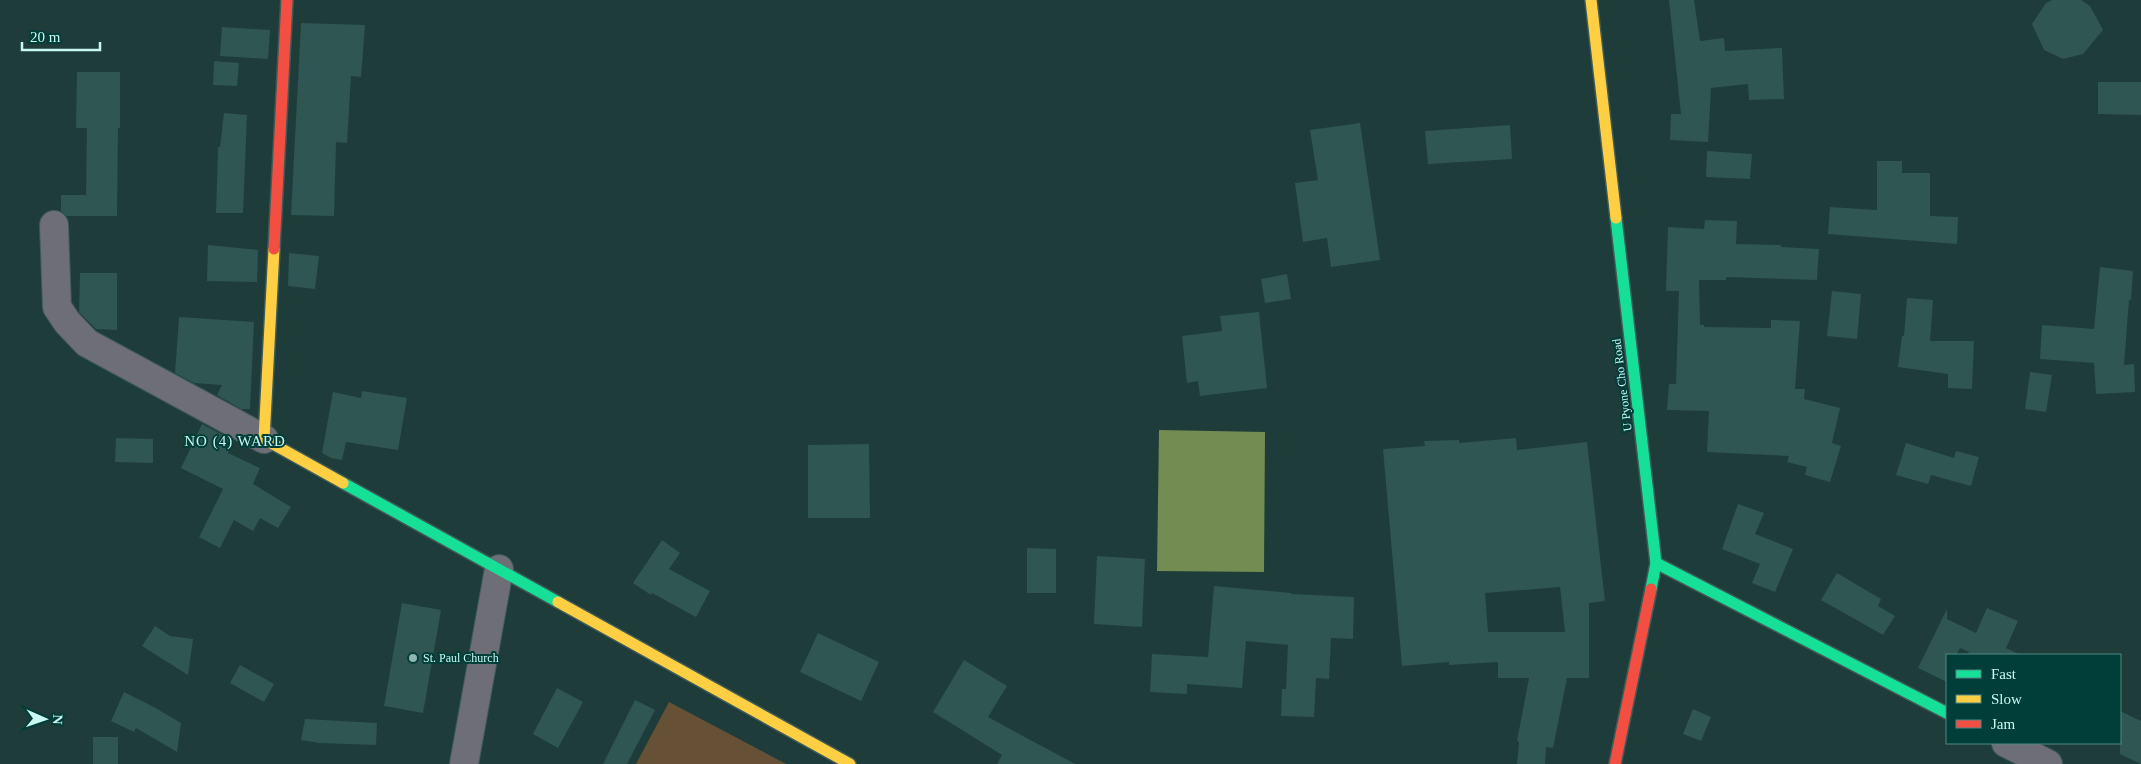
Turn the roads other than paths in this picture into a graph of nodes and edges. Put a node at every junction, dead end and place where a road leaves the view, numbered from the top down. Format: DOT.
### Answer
graph roads {
  1 [pos="287,0"];
  2 [pos="1591,0"];
  3 [pos="54,225"];
  4 [pos="264,439"];
  5 [pos="1656,563"];
  6 [pos="499,569"];
  7 [pos="1946,711"];
  8 [pos="2008,744"];
  9 [pos="464,764"];
  10 [pos="850,764"];
  11 [pos="1615,764"];
  12 [pos="2048,764"];
  1 -- 4 [label="street"];
  2 -- 5 [label="street, U Pyone Cho Road"];
  3 -- 4 [label="street"];
  4 -- 6 [label="street"];
  5 -- 7 [label="street"];
  5 -- 11 [label="street, U Pyone Cho Road"];
  6 -- 9 [label="street"];
  6 -- 10 [label="street"];
  8 -- 12 [label="street"];
}
